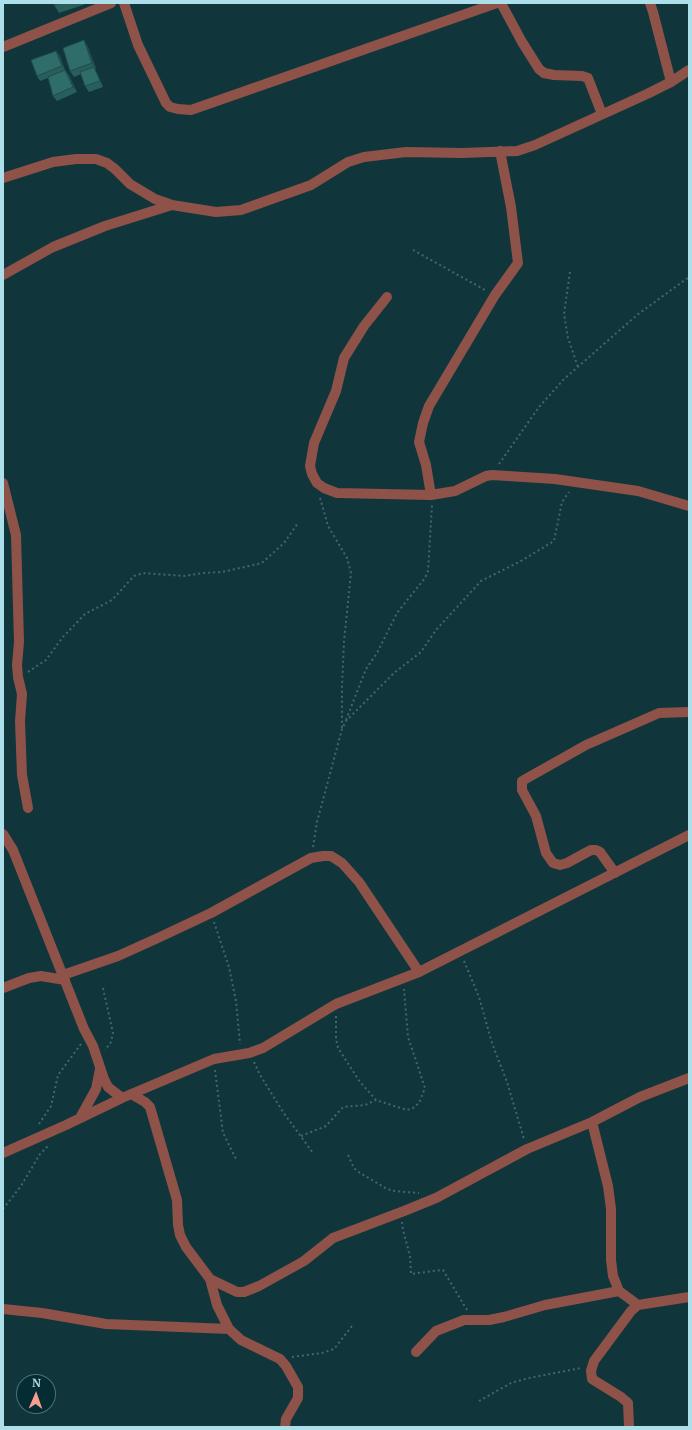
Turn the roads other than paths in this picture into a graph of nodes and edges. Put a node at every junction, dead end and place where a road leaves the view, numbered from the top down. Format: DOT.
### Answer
graph roads {
  1 [pos="111,3"];
  2 [pos="124,3"];
  3 [pos="498,3"];
  4 [pos="501,3"];
  5 [pos="650,3"];
  6 [pos="3,47"];
  7 [pos="689,70"];
  8 [pos="671,82"];
  9 [pos="602,114"];
  10 [pos="500,151"];
  11 [pos="3,178"];
  12 [pos="172,205"];
  13 [pos="3,275"];
  14 [pos="387,297"];
  15 [pos="3,483"];
  16 [pos="431,495"];
  17 [pos="689,506"];
  18 [pos="689,712"];
  19 [pos="28,808"];
  20 [pos="3,834"];
  21 [pos="689,835"];
  22 [pos="615,873"];
  23 [pos="419,972"];
  24 [pos="64,977"];
  25 [pos="3,988"];
  26 [pos="99,1065"];
  27 [pos="689,1078"];
  28 [pos="126,1096"];
  29 [pos="80,1118"];
  30 [pos="592,1122"];
  31 [pos="3,1153"];
  32 [pos="210,1279"];
  33 [pos="619,1291"];
  34 [pos="689,1297"];
  35 [pos="638,1305"];
  36 [pos="3,1309"];
  37 [pos="229,1329"];
  38 [pos="416,1352"];
  39 [pos="285,1427"];
  40 [pos="629,1427"];
  1 -- 6 [label="street"];
  2 -- 3 [label="street"];
  4 -- 9 [label="street"];
  5 -- 8 [label="street"];
  7 -- 8 [label="street"];
  8 -- 9 [label="street"];
  9 -- 10 [label="street"];
  10 -- 12 [label="street"];
  10 -- 16 [label="street"];
  11 -- 12 [label="street"];
  12 -- 13 [label="street"];
  14 -- 16 [label="street"];
  15 -- 19 [label="street"];
  16 -- 17 [label="street"];
  18 -- 22 [label="street"];
  20 -- 24 [label="street"];
  21 -- 22 [label="street"];
  22 -- 23 [label="street"];
  23 -- 24 [label="street"];
  23 -- 28 [label="street"];
  24 -- 25 [label="street"];
  24 -- 26 [label="street"];
  26 -- 28 [label="street"];
  26 -- 29 [label="street"];
  27 -- 30 [label="street"];
  28 -- 29 [label="street"];
  28 -- 32 [label="street"];
  29 -- 31 [label="street"];
  30 -- 32 [label="street"];
  30 -- 33 [label="street"];
  32 -- 37 [label="street"];
  33 -- 35 [label="street"];
  33 -- 38 [label="street"];
  34 -- 35 [label="street"];
  35 -- 40 [label="street"];
  36 -- 37 [label="street"];
  37 -- 39 [label="street"];
}
